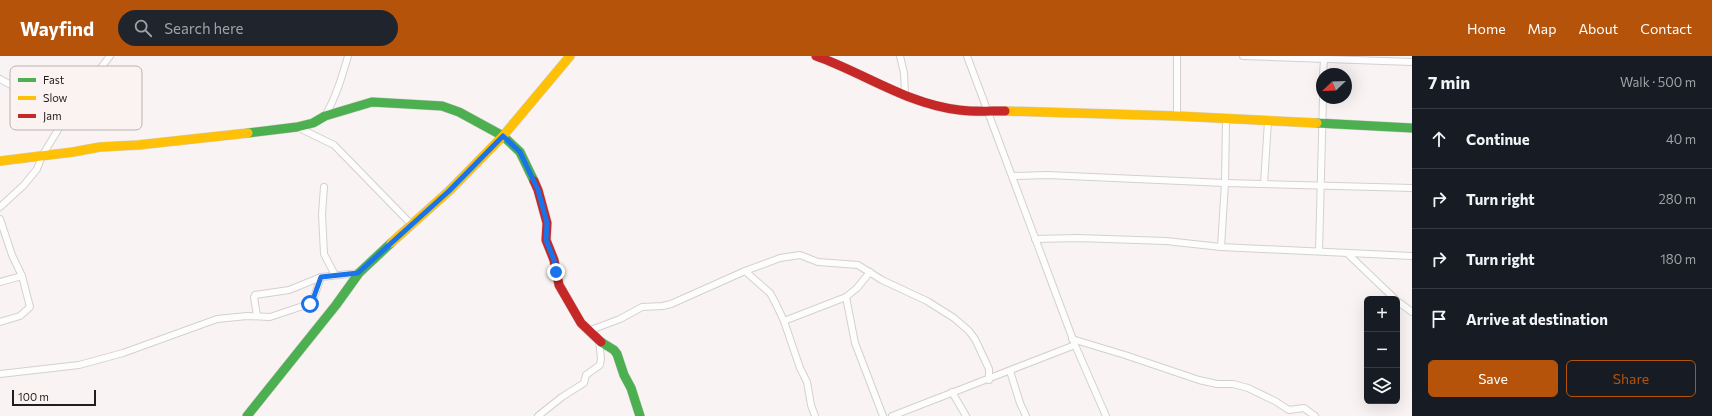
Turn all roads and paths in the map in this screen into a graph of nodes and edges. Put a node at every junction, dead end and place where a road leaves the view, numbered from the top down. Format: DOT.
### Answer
graph roads {
  1 [pos="110,56"];
  2 [pos="348,56"];
  3 [pos="570,56"];
  4 [pos="816,56"];
  5 [pos="900,56"];
  6 [pos="967,56"];
  7 [pos="1177,56"];
  8 [pos="1243,56"];
  9 [pos="1261,56"];
  10 [pos="1324,60"];
  11 [pos="1412,62"];
  12 [pos="102,66"];
  13 [pos="1323,68"];
  14 [pos="0,79"];
  15 [pos="10,84"];
  16 [pos="905,94"];
  17 [pos="1322,104"];
  18 [pos="987,112"];
  19 [pos="324,116"];
  20 [pos="1177,116"];
  21 [pos="1226,119"];
  22 [pos="1268,121"];
  23 [pos="1322,124"];
  24 [pos="297,127"];
  25 [pos="1412,128"];
  26 [pos="58,130"];
  27 [pos="503,136"];
  28 [pos="42,156"];
  29 [pos="0,161"];
  30 [pos="1012,176"];
  31 [pos="1225,183"];
  32 [pos="1264,184"];
  33 [pos="1321,185"];
  34 [pos="324,187"];
  35 [pos="1412,188"];
  36 [pos="0,208"];
  37 [pos="0,219"];
  38 [pos="412,225"];
  39 [pos="1035,239"];
  40 [pos="1221,247"];
  41 [pos="1319,251"];
  42 [pos="1347,253"];
  43 [pos="1412,256"];
  44 [pos="745,271"];
  45 [pos="870,272"];
  46 [pos="358,273"];
  47 [pos="335,275"];
  48 [pos="22,276"];
  49 [pos="321,277"];
  50 [pos="0,282"];
  51 [pos="1392,296"];
  52 [pos="846,297"];
  53 [pos="1400,303"];
  54 [pos="1412,312"];
  55 [pos="257,316"];
  56 [pos="784,321"];
  57 [pos="0,322"];
  58 [pos="588,331"];
  59 [pos="1072,339"];
  60 [pos="599,341"];
  61 [pos="1074,346"];
  62 [pos="1010,371"];
  63 [pos="0,374"];
  64 [pos="989,380"];
  65 [pos="952,392"];
  66 [pos="246,416"];
  67 [pos="538,416"];
  68 [pos="640,416"];
  69 [pos="814,416"];
  70 [pos="883,416"];
  71 [pos="892,416"];
  72 [pos="966,416"];
  73 [pos="1026,416"];
  74 [pos="1106,416"];
  75 [pos="1315,416"];
  1 -- 12 [label="street"];
  2 -- 19 [label="street"];
  3 -- 27 [label="street"];
  4 -- 16 [label="street"];
  5 -- 16 [label="street"];
  6 -- 18 [label="street"];
  7 -- 20 [label="street"];
  8 -- 9 [label="street"];
  9 -- 10 [label="street"];
  10 -- 11 [label="street"];
  10 -- 13 [label="street"];
  14 -- 15 [label="street"];
  16 -- 18 [label="street"];
  17 -- 23 [label="street"];
  18 -- 20 [label="street"];
  18 -- 30 [label="street"];
  19 -- 24 [label="street"];
  19 -- 27 [label="street"];
  20 -- 21 [label="street"];
  21 -- 22 [label="street"];
  21 -- 31 [label="street"];
  22 -- 23 [label="street"];
  22 -- 32 [label="street"];
  23 -- 25 [label="street"];
  23 -- 33 [label="street"];
  24 -- 28 [label="street"];
  24 -- 38 [label="street"];
  26 -- 28 [label="street"];
  27 -- 38 [label="street"];
  27 -- 58 [label="street"];
  28 -- 29 [label="street"];
  28 -- 36 [label="street"];
  30 -- 31 [label="street"];
  30 -- 39 [label="street"];
  31 -- 32 [label="street"];
  31 -- 40 [label="street"];
  32 -- 33 [label="street"];
  33 -- 35 [label="street"];
  33 -- 41 [label="street"];
  34 -- 47 [label="street"];
  37 -- 48 [label="street"];
  38 -- 46 [label="street"];
  39 -- 40 [label="street"];
  39 -- 59 [label="street"];
  40 -- 41 [label="street"];
  41 -- 42 [label="street"];
  42 -- 43 [label="street"];
  42 -- 51 [label="street"];
  44 -- 45 [label="street"];
  44 -- 56 [label="street"];
  44 -- 58 [label="street"];
  45 -- 52 [label="street"];
  45 -- 64 [label="street"];
  46 -- 47 [label="street"];
  46 -- 66 [label="street"];
  47 -- 49 [label="street"];
  48 -- 50 [label="street"];
  48 -- 57 [label="street"];
  49 -- 55 [label="street"];
  49 -- 55 [label="street"];
  52 -- 56 [label="street"];
  52 -- 70 [label="street"];
  53 -- 54 [label="street"];
  55 -- 63 [label="street"];
  56 -- 69 [label="street"];
  58 -- 60 [label="street"];
  59 -- 61 [label="street"];
  59 -- 75 [label="street"];
  60 -- 67 [label="street"];
  60 -- 68 [label="street"];
  61 -- 62 [label="street"];
  61 -- 74 [label="street"];
  62 -- 64 [label="street"];
  62 -- 73 [label="street"];
  64 -- 65 [label="street"];
  65 -- 71 [label="street"];
  65 -- 72 [label="street"];
}
